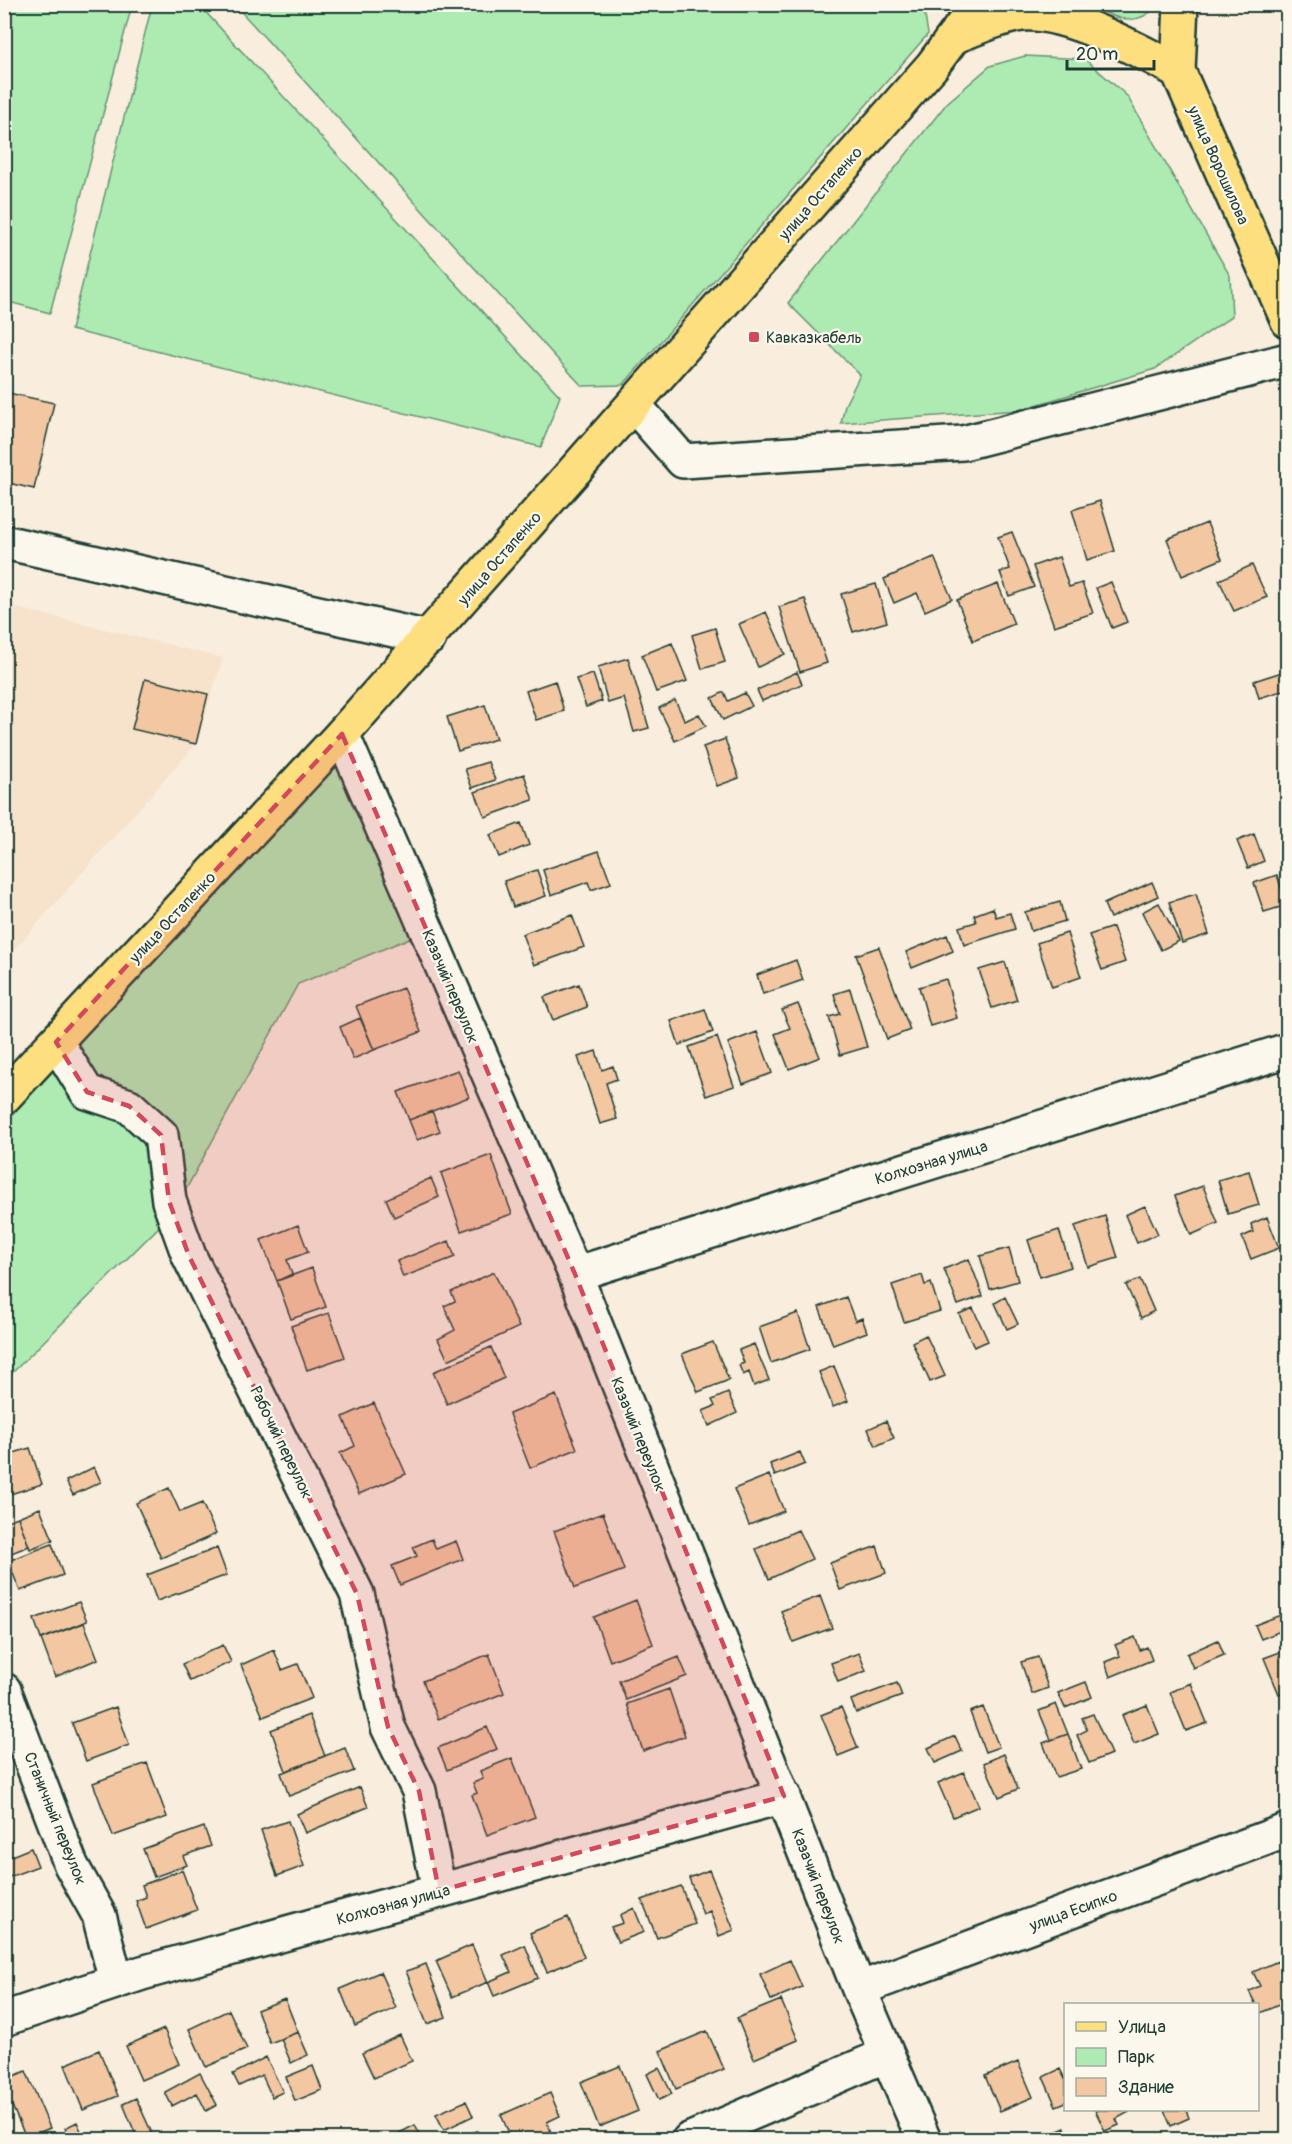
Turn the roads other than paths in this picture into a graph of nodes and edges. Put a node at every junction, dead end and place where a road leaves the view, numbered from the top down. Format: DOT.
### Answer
graph roads {
  1 [pos="978,4"];
  2 [pos="1181,4"];
  3 [pos="955,36"];
  4 [pos="1178,71"];
  5 [pos="1287,321"];
  6 [pos="1287,360"];
  7 [pos="634,405"];
  8 [pos="4,542"];
  9 [pos="429,638"];
  10 [pos="342,734"];
  11 [pos="56,1042"];
  12 [pos="1287,1050"];
  13 [pos="4,1097"];
  14 [pos="575,1274"];
  15 [pos="4,1690"];
  16 [pos="784,1796"];
  17 [pos="1287,1830"];
  18 [pos="439,1892"];
  19 [pos="116,1981"];
  20 [pos="859,1989"];
  21 [pos="4,2019"];
  22 [pos="886,2055"];
  23 [pos="689,2139"];
  24 [pos="924,2139"];
  1 -- 3 [label="main road, улица Остапенко"];
  2 -- 4 [label="main road, улица Ворошилова"];
  3 -- 4 [label="main road"];
  3 -- 7 [label="main road, улица Остапенко"];
  4 -- 5 [label="main road, улица Ворошилова"];
  6 -- 7 [label="street"];
  7 -- 9 [label="main road, улица Остапенко"];
  8 -- 9 [label="street"];
  9 -- 10 [label="main road, улица Остапенко"];
  10 -- 11 [label="main road, улица Остапенко"];
  10 -- 14 [label="street, Казачий переулок"];
  11 -- 13 [label="main road, улица Остапенко"];
  11 -- 18 [label="street, Рабочий переулок"];
  12 -- 14 [label="street, Колхозная улица"];
  14 -- 16 [label="street, Казачий переулок"];
  15 -- 19 [label="street, Станичный переулок"];
  16 -- 18 [label="street, Колхозная улица"];
  16 -- 20 [label="street, Казачий переулок"];
  17 -- 20 [label="street, улица Есипко"];
  18 -- 19 [label="street, Колхозная улица"];
  19 -- 21 [label="street, Колхозная улица"];
  20 -- 22 [label="street, Казачий переулок"];
  22 -- 23 [label="street"];
  22 -- 24 [label="street, Казачий переулок"];
}
